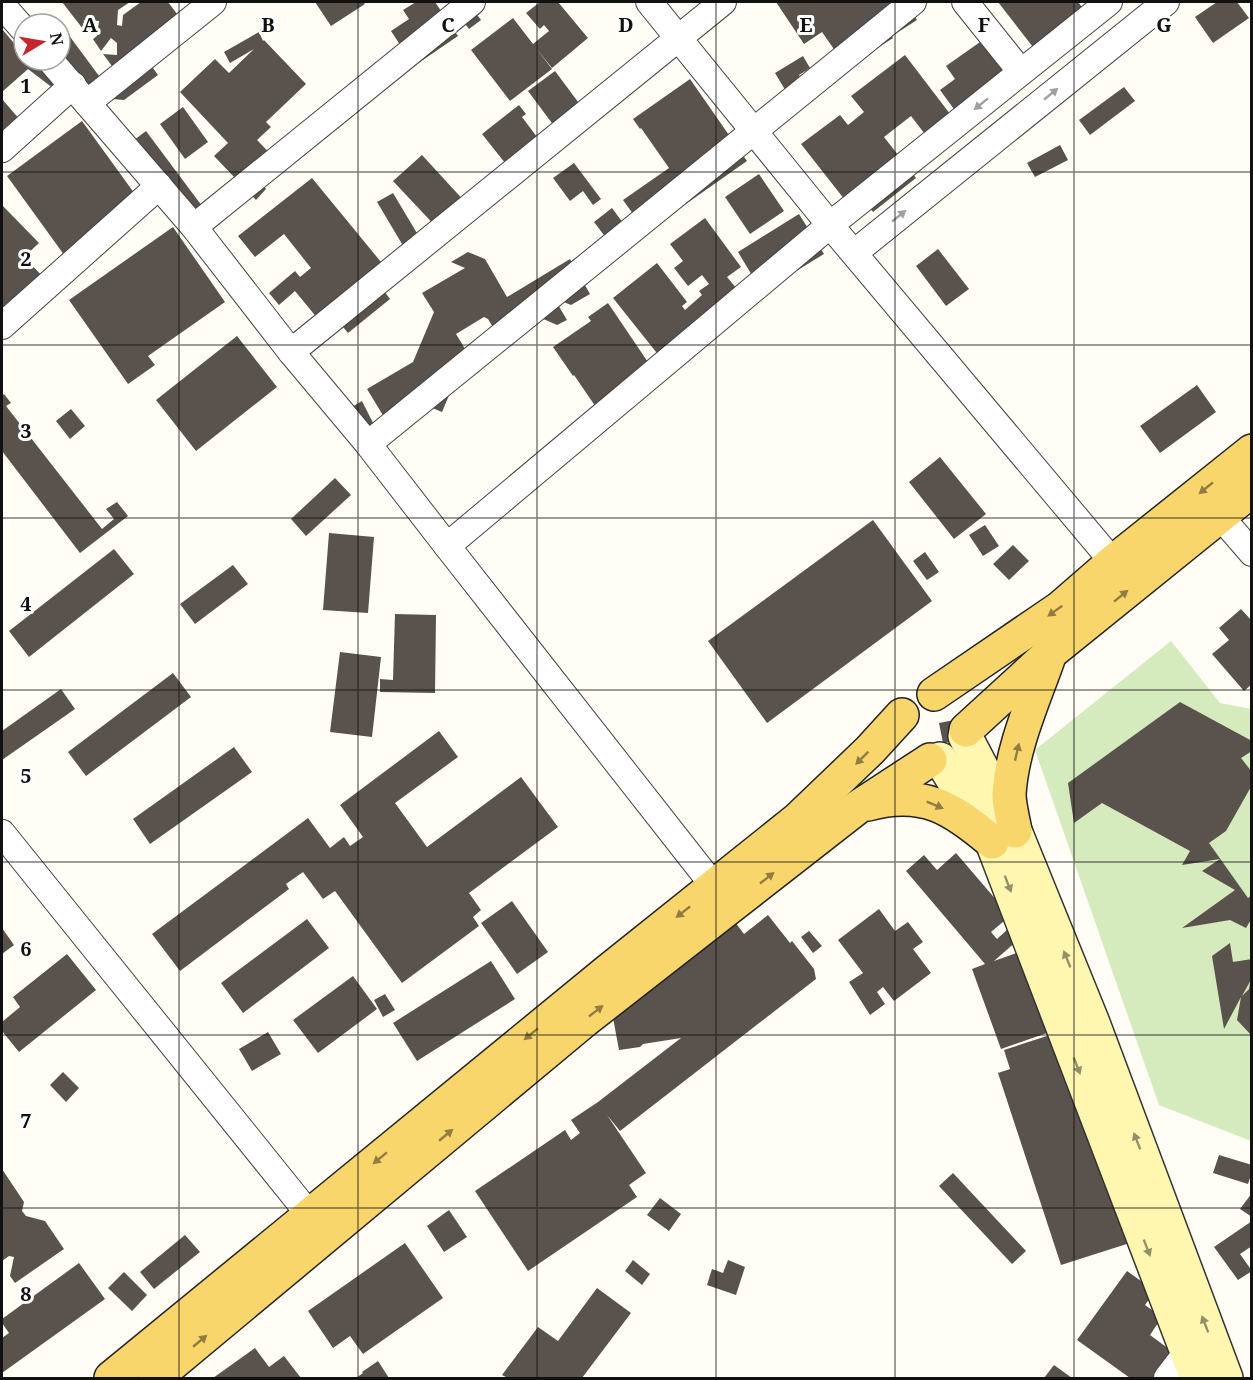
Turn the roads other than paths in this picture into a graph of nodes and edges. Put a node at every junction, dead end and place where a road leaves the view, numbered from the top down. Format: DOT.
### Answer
graph roads {
  1 [pos="213,2"];
  2 [pos="472,2"];
  3 [pos="649,2"];
  4 [pos="723,2"];
  5 [pos="913,2"];
  6 [pos="965,2"];
  7 [pos="1109,2"];
  8 [pos="1166,2"];
  9 [pos="2,5"];
  10 [pos="12,16"];
  11 [pos="678,38"];
  12 [pos="61,72"];
  13 [pos="1021,72"];
  14 [pos="80,94"];
  15 [pos="754,130"];
  16 [pos="2,149"];
  17 [pos="159,186"];
  18 [pos="830,225"];
  19 [pos="194,227"];
  20 [pos="854,253"];
  21 [pos="2,326"];
  22 [pos="291,352"];
  23 [pos="368,444"];
  24 [pos="1251,451"];
  25 [pos="1251,490"];
  26 [pos="1219,515"];
  27 [pos="447,546"];
  28 [pos="1251,553"];
  29 [pos="1113,562"];
  30 [pos="1049,654"];
  31 [pos="934,694"];
  32 [pos="902,715"];
  33 [pos="965,733"];
  34 [pos="935,759"];
  35 [pos="858,807"];
  36 [pos="2,832"];
  37 [pos="1003,837"];
  38 [pos="722,897"];
  39 [pos="318,1225"];
  40 [pos="1192,1365"];
  41 [pos="111,1378"];
  42 [pos="155,1378"];
  43 [pos="1167,1378"];
  44 [pos="1226,1378"];
  1 -- 14 [label="street"];
  2 -- 19 [label="street"];
  3 -- 11 [label="street"];
  4 -- 11 [label="street"];
  5 -- 15 [label="street"];
  6 -- 13 [label="street"];
  7 -- 13 [label="street"];
  20 -- 8 [label="street, one-way"];
  9 -- 10 [label="street"];
  11 -- 15 [label="street"];
  11 -- 22 [label="street"];
  12 -- 14 [label="street"];
  13 -- 18 [label="street, one-way"];
  14 -- 16 [label="street"];
  14 -- 17 [label="street"];
  15 -- 18 [label="street"];
  15 -- 23 [label="street"];
  17 -- 19 [label="street"];
  17 -- 21 [label="street"];
  18 -- 20 [label="street"];
  18 -- 27 [label="street"];
  19 -- 22 [label="street"];
  20 -- 29 [label="street"];
  22 -- 23 [label="street"];
  23 -- 27 [label="street"];
  24 -- 29 [label="main road, one-way"];
  25 -- 26 [label="main road"];
  26 -- 28 [label="street"];
  30 -- 26 [label="main road, one-way"];
  27 -- 38 [label="street"];
  29 -- 31 [label="main road, one-way"];
  30 -- 33 [label="main road"];
  37 -- 30 [label="main road, one-way"];
  31 -- 32 [label="main road"];
  31 -- 33 [label="main road"];
  32 -- 34 [label="main road"];
  32 -- 38 [label="main road, one-way"];
  33 -- 34 [label="main road"];
  33 -- 37 [label="street"];
  34 -- 35 [label="main road"];
  34 -- 37 [label="street"];
  35 -- 37 [label="main road, one-way"];
  38 -- 35 [label="main road, one-way"];
  36 -- 39 [label="street"];
  37 -- 40 [label="street, one-way"];
  44 -- 37 [label="street, one-way"];
  38 -- 39 [label="main road"];
  39 -- 41 [label="main road"];
  42 -- 39 [label="main road, one-way"];
  40 -- 43 [label="street"];
}
